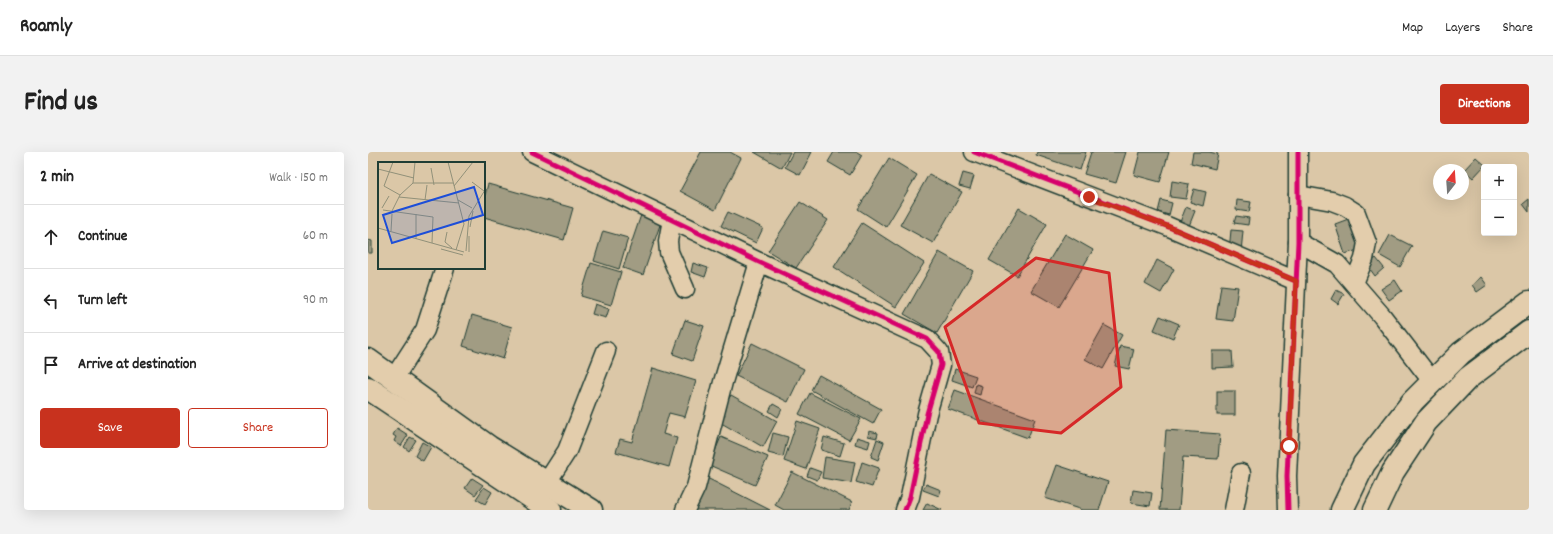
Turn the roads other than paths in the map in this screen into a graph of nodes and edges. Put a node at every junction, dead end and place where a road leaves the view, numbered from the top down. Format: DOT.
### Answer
graph roads {
  1 [pos="532,152"];
  2 [pos="974,152"];
  3 [pos="1298,152"];
  4 [pos="1298,195"];
  5 [pos="672,220"];
  6 [pos="1298,242"];
  7 [pos="759,262"];
  8 [pos="445,269"];
  9 [pos="1296,281"];
  10 [pos="1354,283"];
  11 [pos="685,289"];
  12 [pos="1529,302"];
  13 [pos="1529,332"];
  14 [pos="606,351"];
  15 [pos="368,360"];
  16 [pos="394,378"];
  17 [pos="1432,381"];
  18 [pos="368,388"];
  19 [pos="1241,473"];
  20 [pos="547,482"];
  21 [pos="550,510"];
  22 [pos="591,510"];
  23 [pos="685,510"];
  24 [pos="906,510"];
  25 [pos="1234,510"];
  26 [pos="1288,510"];
  27 [pos="1342,510"];
  28 [pos="1374,510"];
  1 -- 5 [label="street"];
  2 -- 9 [label="street"];
  3 -- 4 [label="street"];
  4 -- 6 [label="street"];
  4 -- 10 [label="street"];
  5 -- 7 [label="street"];
  5 -- 11 [label="street"];
  6 -- 9 [label="street"];
  6 -- 10 [label="street"];
  7 -- 23 [label="street"];
  7 -- 24 [label="street"];
  8 -- 16 [label="street"];
  9 -- 26 [label="street"];
  10 -- 17 [label="street"];
  12 -- 17 [label="main road"];
  13 -- 28 [label="main road"];
  14 -- 20 [label="street"];
  15 -- 16 [label="main road"];
  16 -- 20 [label="main road"];
  17 -- 27 [label="main road"];
  18 -- 21 [label="main road"];
  19 -- 25 [label="street"];
  20 -- 22 [label="main road"];
}
